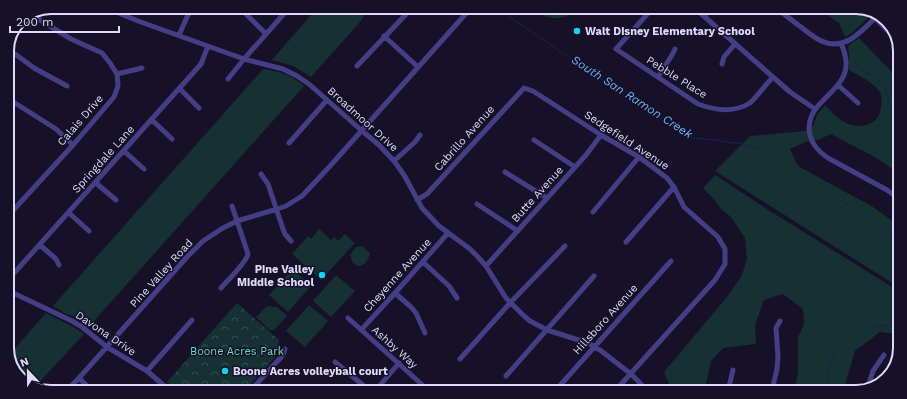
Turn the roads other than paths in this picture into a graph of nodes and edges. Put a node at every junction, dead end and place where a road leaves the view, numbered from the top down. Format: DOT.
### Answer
graph roads {
  1 [pos="121,14"];
  2 [pos="189,14"];
  3 [pos="246,14"];
  4 [pos="284,14"];
  5 [pos="405,14"];
  6 [pos="466,14"];
  7 [pos="647,14"];
  8 [pos="702,14"];
  9 [pos="784,14"];
  10 [pos="704,16"];
  11 [pos="36,17"];
  12 [pos="874,19"];
  13 [pos="266,34"];
  14 [pos="179,35"];
  15 [pos="384,36"];
  16 [pos="842,43"];
  17 [pos="735,44"];
  18 [pos="208,46"];
  19 [pos="675,49"];
  20 [pos="14,53"];
  21 [pos="244,59"];
  22 [pos="722,64"];
  23 [pos="357,66"];
  24 [pos="418,67"];
  25 [pos="142,68"];
  26 [pos="117,74"];
  27 [pos="658,77"];
  28 [pos="772,77"];
  29 [pos="228,79"];
  30 [pos="838,85"];
  31 [pos="67,86"];
  32 [pos="524,88"];
  33 [pos="180,89"];
  34 [pos="327,100"];
  35 [pos="14,102"];
  36 [pos="858,103"];
  37 [pos="199,108"];
  38 [pos="815,109"];
  39 [pos="152,120"];
  40 [pos="361,130"];
  41 [pos="420,135"];
  42 [pos="602,135"];
  43 [pos="172,139"];
  44 [pos="534,140"];
  45 [pos="289,143"];
  46 [pos="73,145"];
  47 [pos="124,151"];
  48 [pos="639,157"];
  49 [pos="394,161"];
  50 [pos="575,167"];
  51 [pos="144,169"];
  52 [pos="505,172"];
  53 [pos="261,174"];
  54 [pos="96,182"];
  55 [pos="674,187"];
  56 [pos="893,194"];
  57 [pos="547,198"];
  58 [pos="116,200"];
  59 [pos="417,200"];
  60 [pos="477,204"];
  61 [pos="232,206"];
  62 [pos="277,209"];
  63 [pos="14,210"];
  64 [pos="593,212"];
  65 [pos="69,213"];
  66 [pos="237,221"];
  67 [pos="89,231"];
  68 [pos="518,231"];
  69 [pos="448,233"];
  70 [pos="291,241"];
  71 [pos="626,242"];
  72 [pos="40,245"];
  73 [pos="565,246"];
  74 [pos="671,261"];
  75 [pos="423,262"];
  76 [pos="59,265"];
  77 [pos="486,266"];
  78 [pos="14,274"];
  79 [pos="594,276"];
  80 [pos="221,288"];
  81 [pos="14,293"];
  82 [pos="395,293"];
  83 [pos="457,298"];
  84 [pos="510,303"];
  85 [pos="348,318"];
  86 [pos="192,320"];
  87 [pos="780,321"];
  88 [pos="361,330"];
  89 [pos="547,330"];
  90 [pos="425,333"];
  91 [pos="107,347"];
  92 [pos="594,347"];
  93 [pos="285,349"];
  94 [pos="884,355"];
  95 [pos="460,359"];
  96 [pos="335,362"];
  97 [pos="399,363"];
  98 [pos="734,370"];
  99 [pos="147,371"];
  100 [pos="631,374"];
  101 [pos="506,376"];
  102 [pos="79,378"];
  103 [pos="869,382"];
  104 [pos="72,385"];
  105 [pos="86,385"];
  106 [pos="163,385"];
  107 [pos="256,385"];
  108 [pos="364,385"];
  109 [pos="380,385"];
  110 [pos="423,385"];
  111 [pos="560,385"];
  112 [pos="621,385"];
  113 [pos="642,385"];
  114 [pos="730,385"];
  115 [pos="773,385"];
  1 -- 14 [label="street, Broadmoor Drive"];
  2 -- 14 [label="street"];
  3 -- 13 [label="street"];
  4 -- 13 [label="street"];
  5 -- 15 [label="street"];
  6 -- 24 [label="street, Pine Valley Road"];
  7 -- 27 [label="street, Pebble Place"];
  8 -- 10 [label="street"];
  9 -- 16 [label="street"];
  10 -- 17 [label="street"];
  11 -- 26 [label="street"];
  12 -- 16 [label="street"];
  13 -- 21 [label="street"];
  14 -- 18 [label="street, Broadmoor Drive"];
  15 -- 23 [label="street"];
  15 -- 24 [label="street"];
  16 -- 30 [label="street"];
  17 -- 22 [label="street"];
  17 -- 28 [label="street"];
  18 -- 21 [label="street, Broadmoor Drive"];
  18 -- 33 [label="street, Springdale Lane"];
  19 -- 27 [label="street"];
  20 -- 31 [label="street"];
  21 -- 29 [label="street"];
  21 -- 34 [label="street, Broadmoor Drive"];
  24 -- 40 [label="street, Pine Valley Road"];
  25 -- 26 [label="street"];
  26 -- 46 [label="street, Calais Drive"];
  27 -- 28 [label="street, Pebble Place"];
  28 -- 38 [label="street"];
  30 -- 36 [label="street"];
  30 -- 38 [label="street"];
  32 -- 42 [label="street, Sedgefield Avenue"];
  32 -- 59 [label="street, Cabrillo Avenue"];
  33 -- 37 [label="street"];
  33 -- 39 [label="street, Springdale Lane"];
  34 -- 40 [label="street, Broadmoor Drive"];
  34 -- 45 [label="street"];
  35 -- 46 [label="street"];
  38 -- 56 [label="street"];
  39 -- 43 [label="street"];
  39 -- 47 [label="street, Springdale Lane"];
  40 -- 49 [label="street, Broadmoor Drive"];
  40 -- 62 [label="street, Pine Valley Road"];
  41 -- 49 [label="street"];
  42 -- 48 [label="street, Sedgefield Avenue"];
  42 -- 50 [label="street, Butte Avenue"];
  44 -- 50 [label="street"];
  46 -- 63 [label="street, Calais Drive"];
  47 -- 51 [label="street"];
  47 -- 54 [label="street, Springdale Lane"];
  48 -- 55 [label="street, Sedgefield Avenue"];
  48 -- 64 [label="street"];
  49 -- 59 [label="street, Broadmoor Drive"];
  50 -- 57 [label="street, Butte Avenue"];
  52 -- 57 [label="street"];
  53 -- 62 [label="street"];
  54 -- 58 [label="street"];
  54 -- 65 [label="street, Springdale Lane"];
  55 -- 71 [label="street"];
  55 -- 100 [label="street, Sedgefield Avenue"];
  57 -- 68 [label="street, Butte Avenue"];
  59 -- 69 [label="street, Broadmoor Drive"];
  60 -- 68 [label="street"];
  61 -- 66 [label="street"];
  62 -- 66 [label="street, Pine Valley Road"];
  62 -- 70 [label="street"];
  65 -- 67 [label="street"];
  65 -- 72 [label="street, Springdale Lane"];
  66 -- 80 [label="street"];
  66 -- 91 [label="street, Pine Valley Road"];
  68 -- 77 [label="street, Butte Avenue"];
  69 -- 75 [label="street, Cheyenne Avenue"];
  69 -- 77 [label="street, Broadmoor Drive"];
  72 -- 76 [label="street"];
  72 -- 78 [label="street, Springdale Lane"];
  73 -- 84 [label="street"];
  74 -- 92 [label="street, Hillsboro Avenue"];
  75 -- 82 [label="street, Cheyenne Avenue"];
  75 -- 83 [label="street"];
  77 -- 84 [label="street, Broadmoor Drive"];
  79 -- 89 [label="street"];
  81 -- 91 [label="street, Davona Drive"];
  82 -- 88 [label="street, Cheyenne Avenue"];
  82 -- 90 [label="street"];
  84 -- 89 [label="street, Broadmoor Drive"];
  84 -- 95 [label="street"];
  85 -- 88 [label="street, Ashby Way"];
  86 -- 99 [label="street"];
  87 -- 115 [label="street"];
  88 -- 97 [label="street, Ashby Way"];
  89 -- 92 [label="street, Broadmoor Drive"];
  89 -- 101 [label="street"];
  91 -- 99 [label="street, Davona Drive"];
  91 -- 102 [label="street, Pine Valley Road"];
  92 -- 100 [label="street, Broadmoor Drive"];
  92 -- 111 [label="street, Hillsboro Avenue"];
  93 -- 107 [label="street"];
  94 -- 103 [label="street"];
  96 -- 108 [label="street"];
  97 -- 109 [label="street"];
  97 -- 110 [label="street, Ashby Way"];
  98 -- 114 [label="street"];
  99 -- 106 [label="street, Davona Drive"];
  100 -- 112 [label="street, Sedgefield Avenue"];
  100 -- 113 [label="street, Broadmoor Drive"];
  102 -- 104 [label="street, Pine Valley Road"];
  102 -- 105 [label="street"];
}
